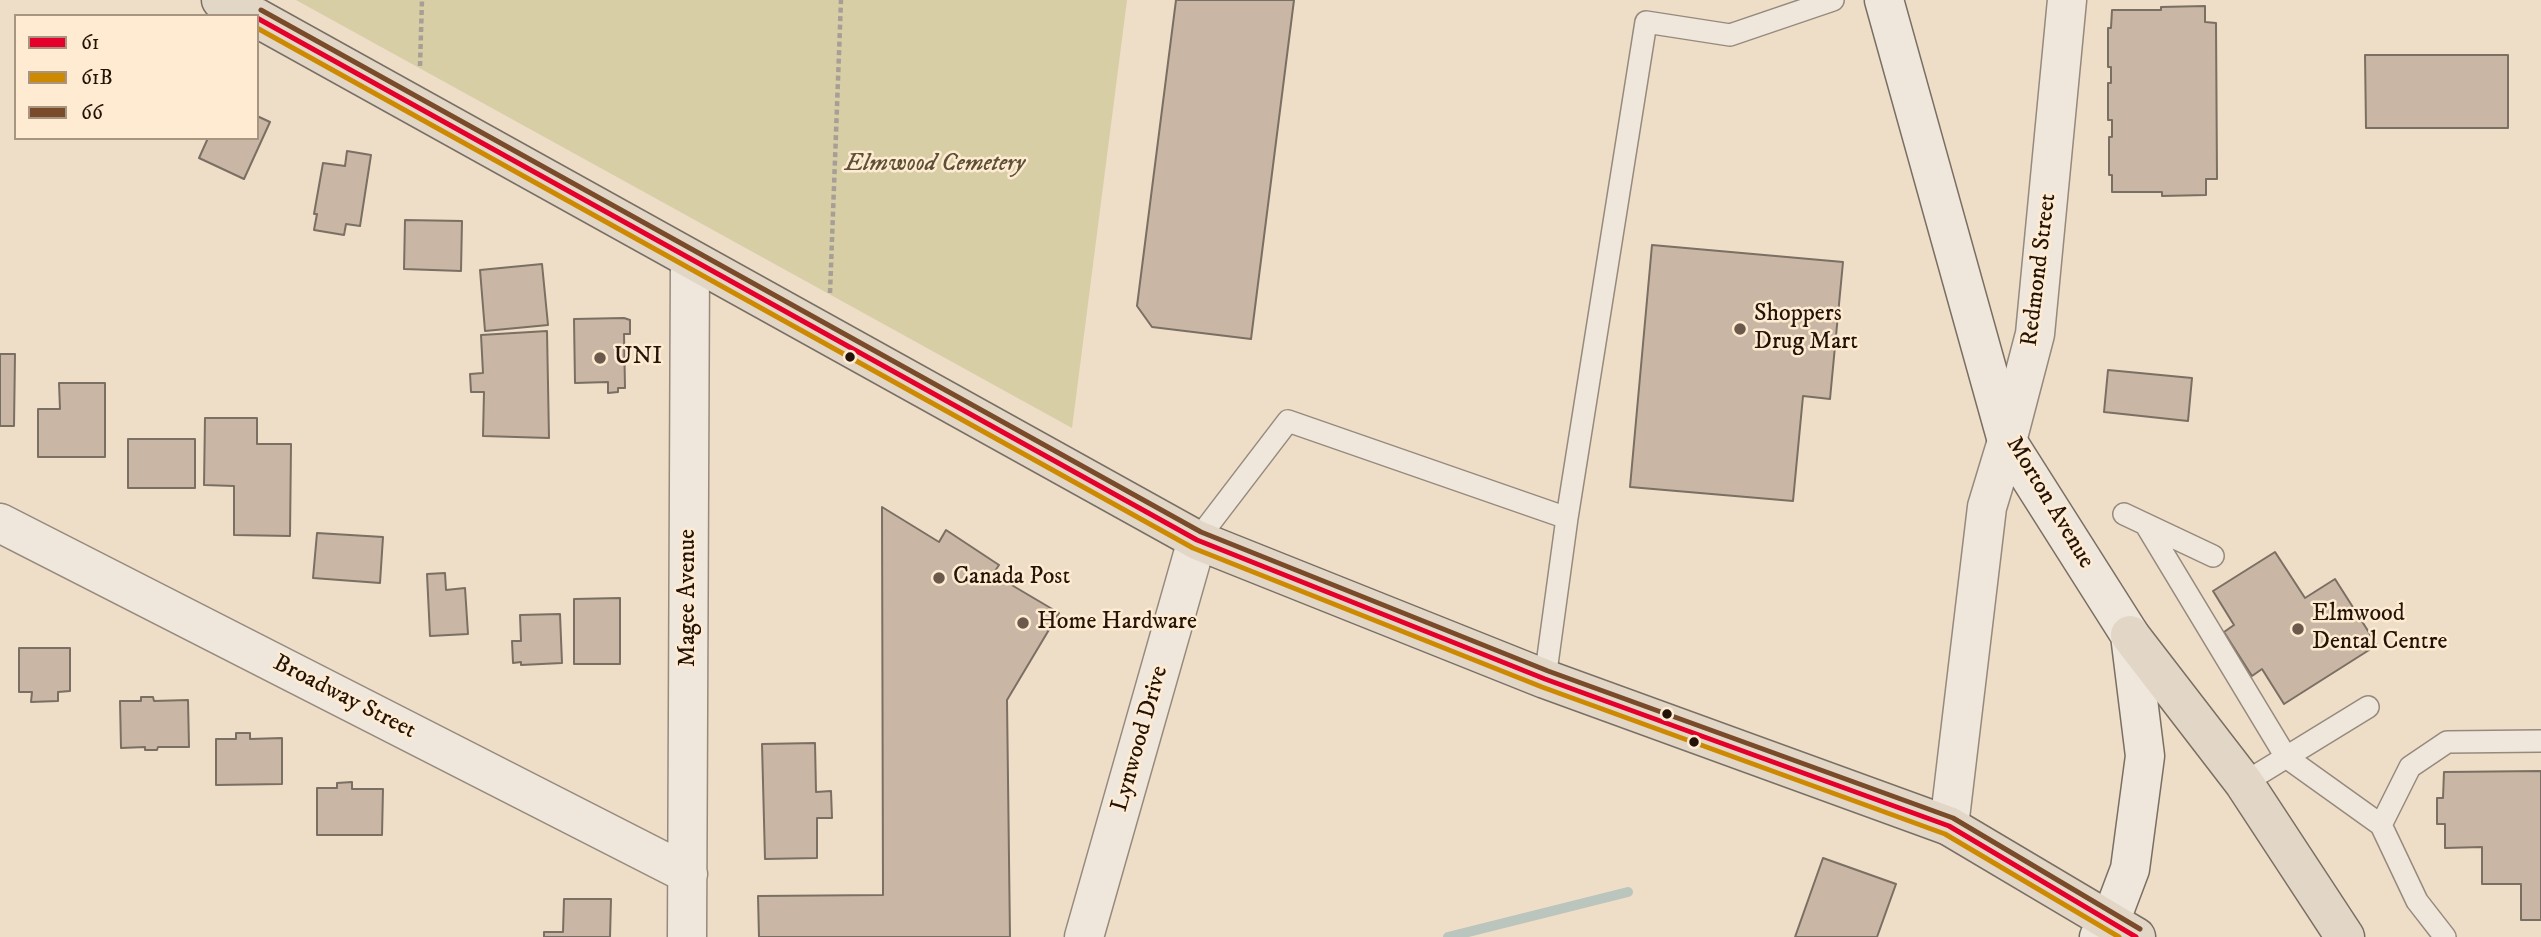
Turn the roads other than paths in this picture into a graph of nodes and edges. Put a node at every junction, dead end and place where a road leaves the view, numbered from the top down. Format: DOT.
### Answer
graph roads {
  1 [pos="221,0"];
  2 [pos="1833,0"];
  3 [pos="1884,0"];
  4 [pos="2067,0"];
  5 [pos="249,14"];
  6 [pos="259,19"];
  7 [pos="690,260"];
  8 [pos="2007,441"];
  9 [pos="2124,514"];
  10 [pos="1567,518"];
  11 [pos="0,523"];
  12 [pos="2146,525"];
  13 [pos="1197,540"];
  14 [pos="2213,556"];
  15 [pos="2130,635"];
  16 [pos="1545,679"];
  17 [pos="2368,707"];
  18 [pos="2541,741"];
  19 [pos="2286,757"];
  20 [pos="2244,783"];
  21 [pos="2381,825"];
  22 [pos="1949,826"];
  23 [pos="688,874"];
  24 [pos="2115,932"];
  25 [pos="687,937"];
  26 [pos="1084,937"];
  27 [pos="2345,937"];
  28 [pos="2445,937"];
  1 -- 5 [label="main road"];
  2 -- 10 [label="lane"];
  3 -- 8 [label="street, Morton Avenue"];
  4 -- 8 [label="street, Redmond Street"];
  6 -- 7 [label="main road"];
  7 -- 13 [label="main road"];
  7 -- 23 [label="street, Magee Avenue"];
  8 -- 15 [label="street, Morton Avenue"];
  8 -- 22 [label="street, Redmond Street"];
  9 -- 12 [label="lane"];
  10 -- 13 [label="lane"];
  10 -- 16 [label="lane"];
  11 -- 23 [label="street, Broadway Street"];
  12 -- 14 [label="lane"];
  12 -- 19 [label="lane"];
  13 -- 16 [label="main road"];
  13 -- 26 [label="street, Lynwood Drive"];
  15 -- 20 [label="main road"];
  15 -- 24 [label="street, Morton Avenue"];
  16 -- 22 [label="main road"];
  17 -- 19 [label="lane"];
  18 -- 21 [label="lane"];
  19 -- 20 [label="lane"];
  19 -- 21 [label="lane"];
  20 -- 27 [label="main road"];
  21 -- 28 [label="lane"];
  22 -- 24 [label="main road"];
  23 -- 25 [label="street, Magee Avenue"];
}
